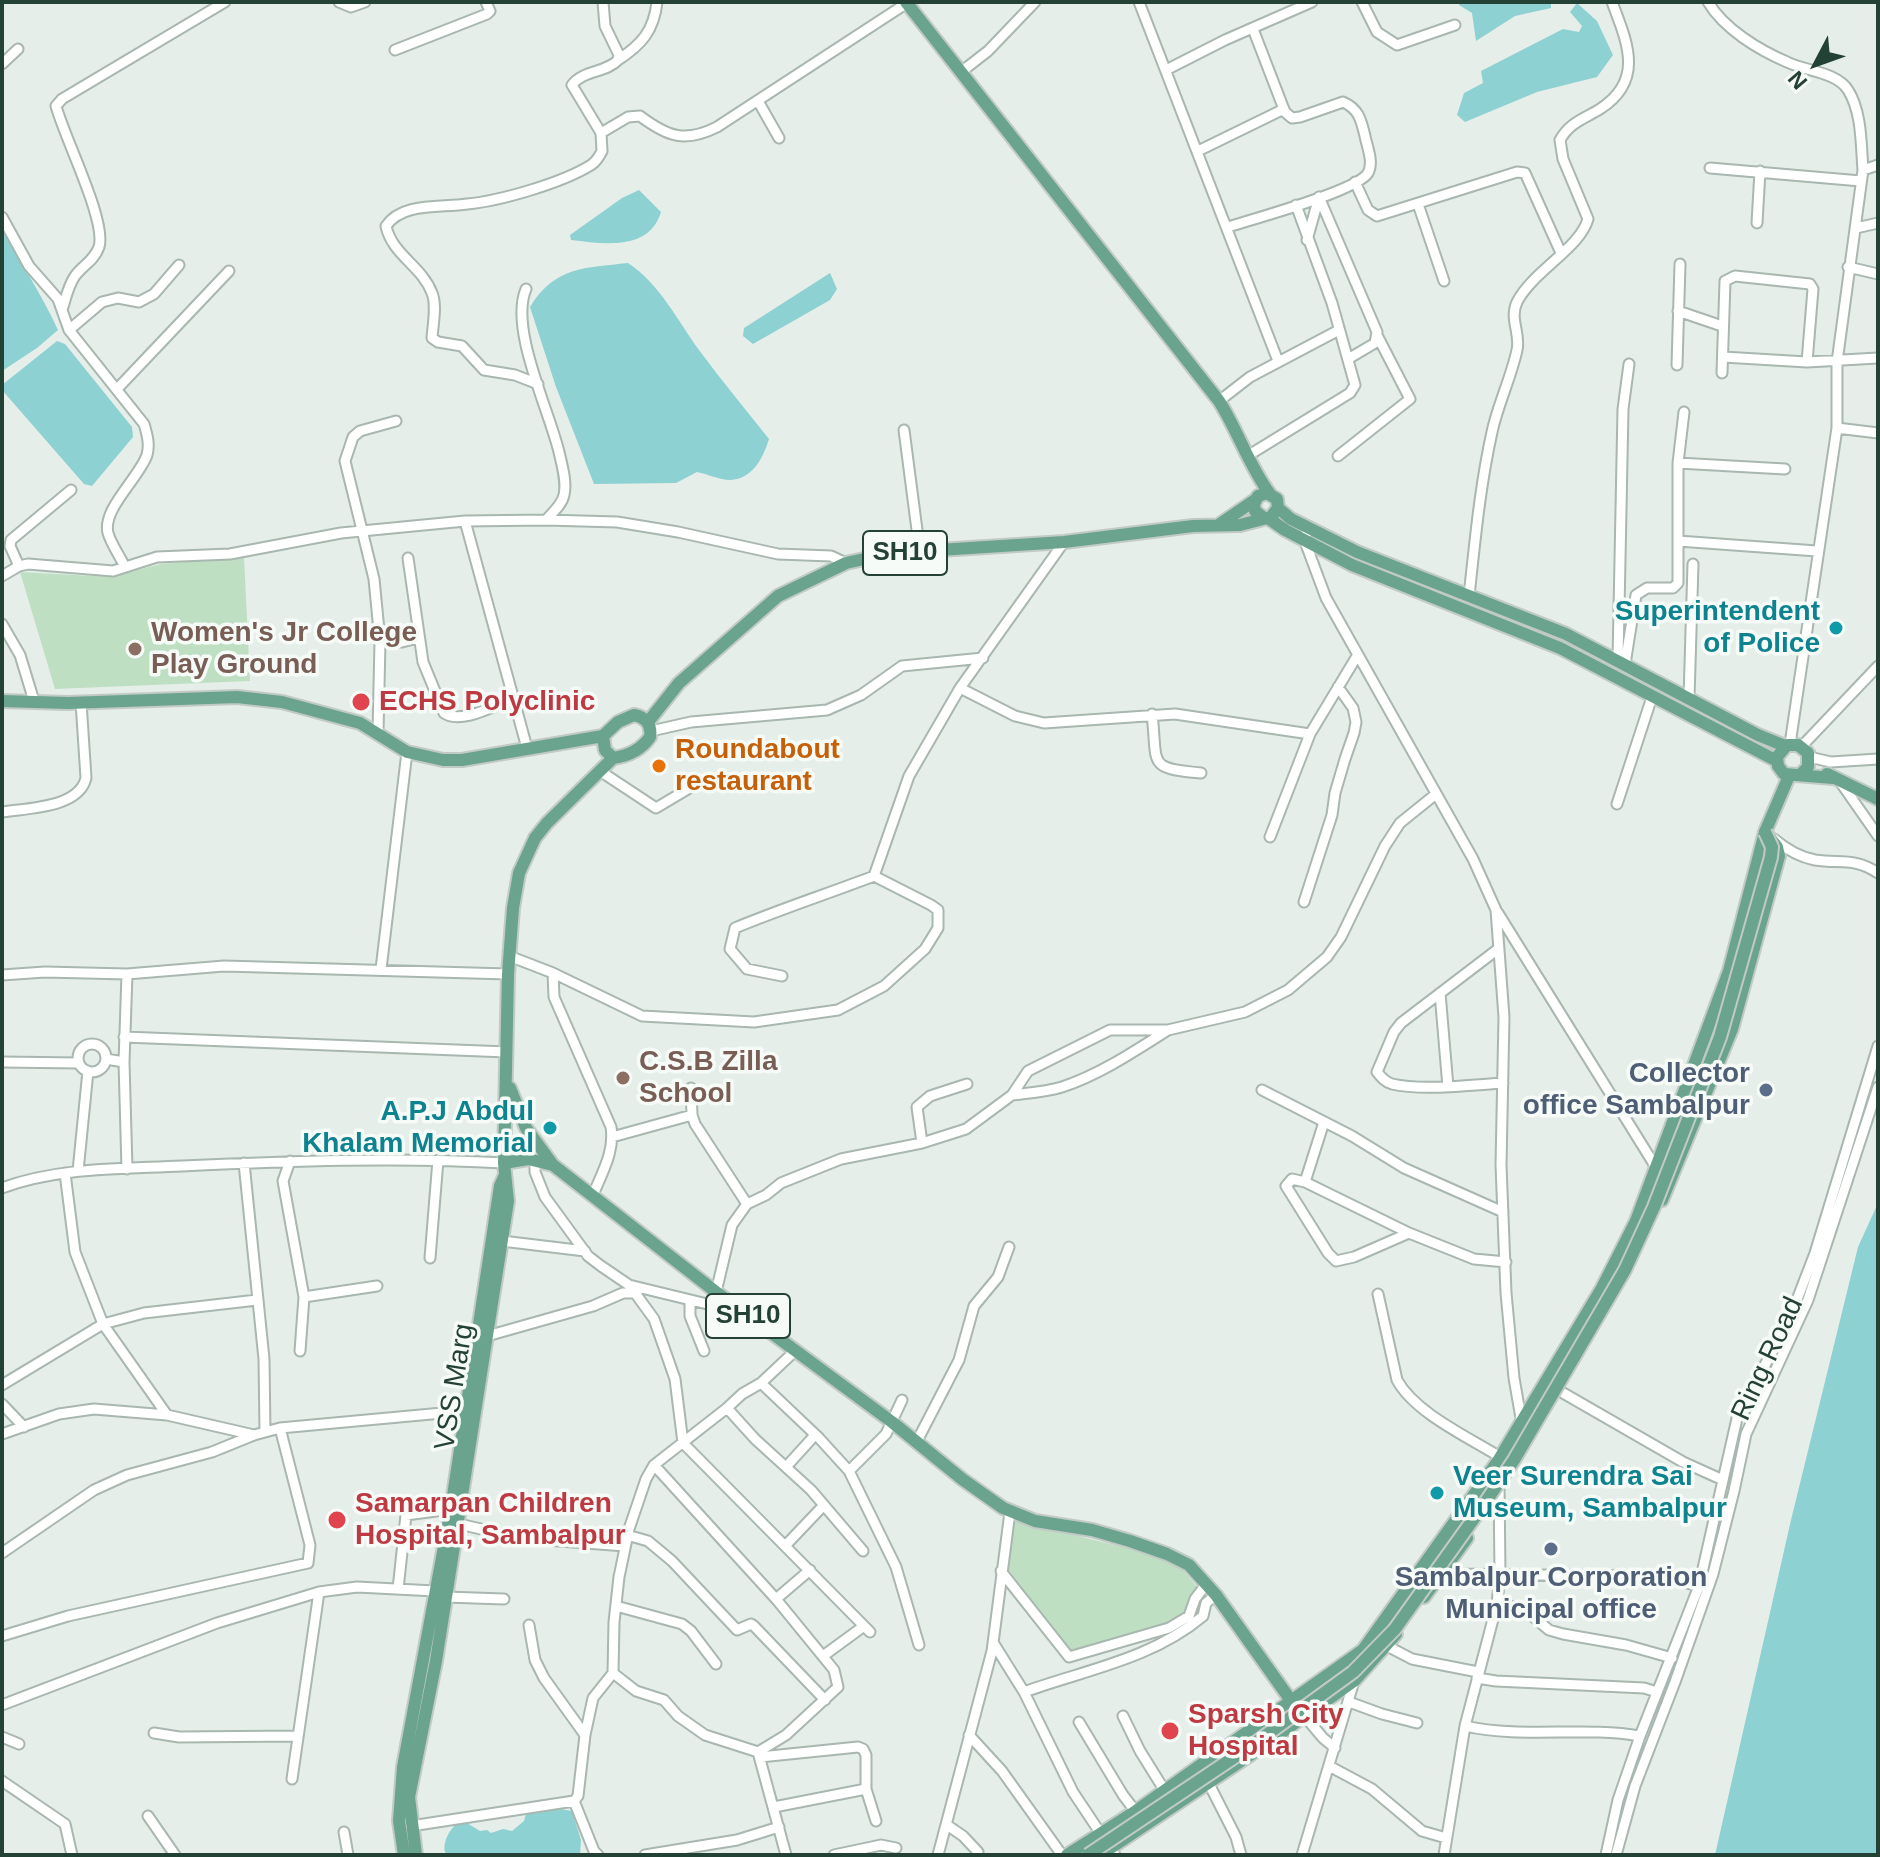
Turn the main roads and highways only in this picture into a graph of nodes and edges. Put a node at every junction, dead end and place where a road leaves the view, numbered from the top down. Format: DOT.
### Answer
graph roads {
  1 [pos="906,3"];
  2 [pos="1261,497"];
  3 [pos="1278,508"];
  4 [pos="1266,518"];
  5 [pos="1220,524"];
  6 [pos="1306,533"];
  7 [pos="2,701"];
  8 [pos="649,726"];
  9 [pos="603,736"];
  10 [pos="1799,751"];
  11 [pos="613,758"];
  12 [pos="1777,761"];
  13 [pos="1794,775"];
  14 [pos="1836,779"];
  15 [pos="1878,799"];
  16 [pos="1765,832"];
  17 [pos="507,1081"];
  18 [pos="553,1165"];
  19 [pos="504,1169"];
  20 [pos="441,1589"];
  21 [pos="1292,1702"];
  22 [pos="404,1796"];
  23 [pos="1109,1853"];
  24 [pos="404,1855"];
  25 [pos="416,1855"];
  26 [pos="1065,1855"];
  27 [pos="1088,1855"];
  1 -- 2 [label="main road"];
  2 -- 3 [label="main road"];
  2 -- 4 [label="main road"];
  2 -- 5 [label="main road, SH10"];
  3 -- 4 [label="main road"];
  3 -- 6 [label="main road"];
  4 -- 5 [label="main road, SH10"];
  4 -- 6 [label="main road"];
  5 -- 8 [label="main road, SH10"];
  6 -- 10 [label="main road"];
  6 -- 12 [label="main road"];
  7 -- 9 [label="main road"];
  8 -- 9 [label="main road"];
  8 -- 11 [label="main road, SH10"];
  9 -- 11 [label="main road"];
  10 -- 12 [label="main road"];
  10 -- 13 [label="main road"];
  10 -- 14 [label="main road"];
  11 -- 17 [label="main road, SH10"];
  12 -- 13 [label="main road"];
  13 -- 14 [label="main road"];
  13 -- 16 [label="main road"];
  14 -- 15 [label="main road"];
  16 -- 21 [label="main road"];
  16 -- 23 [label="main road"];
  16 -- 27 [label="main road, bridge"];
  17 -- 18 [label="main road"];
  17 -- 19 [label="main road, SH10"];
  18 -- 19 [label="main road, SH10"];
  18 -- 21 [label="main road, SH10"];
  19 -- 20 [label="main road"];
  19 -- 20 [label="main road, VSS Marg"];
  20 -- 22 [label="main road"];
  21 -- 26 [label="main road"];
  22 -- 24 [label="main road"];
  22 -- 25 [label="main road"];
}
